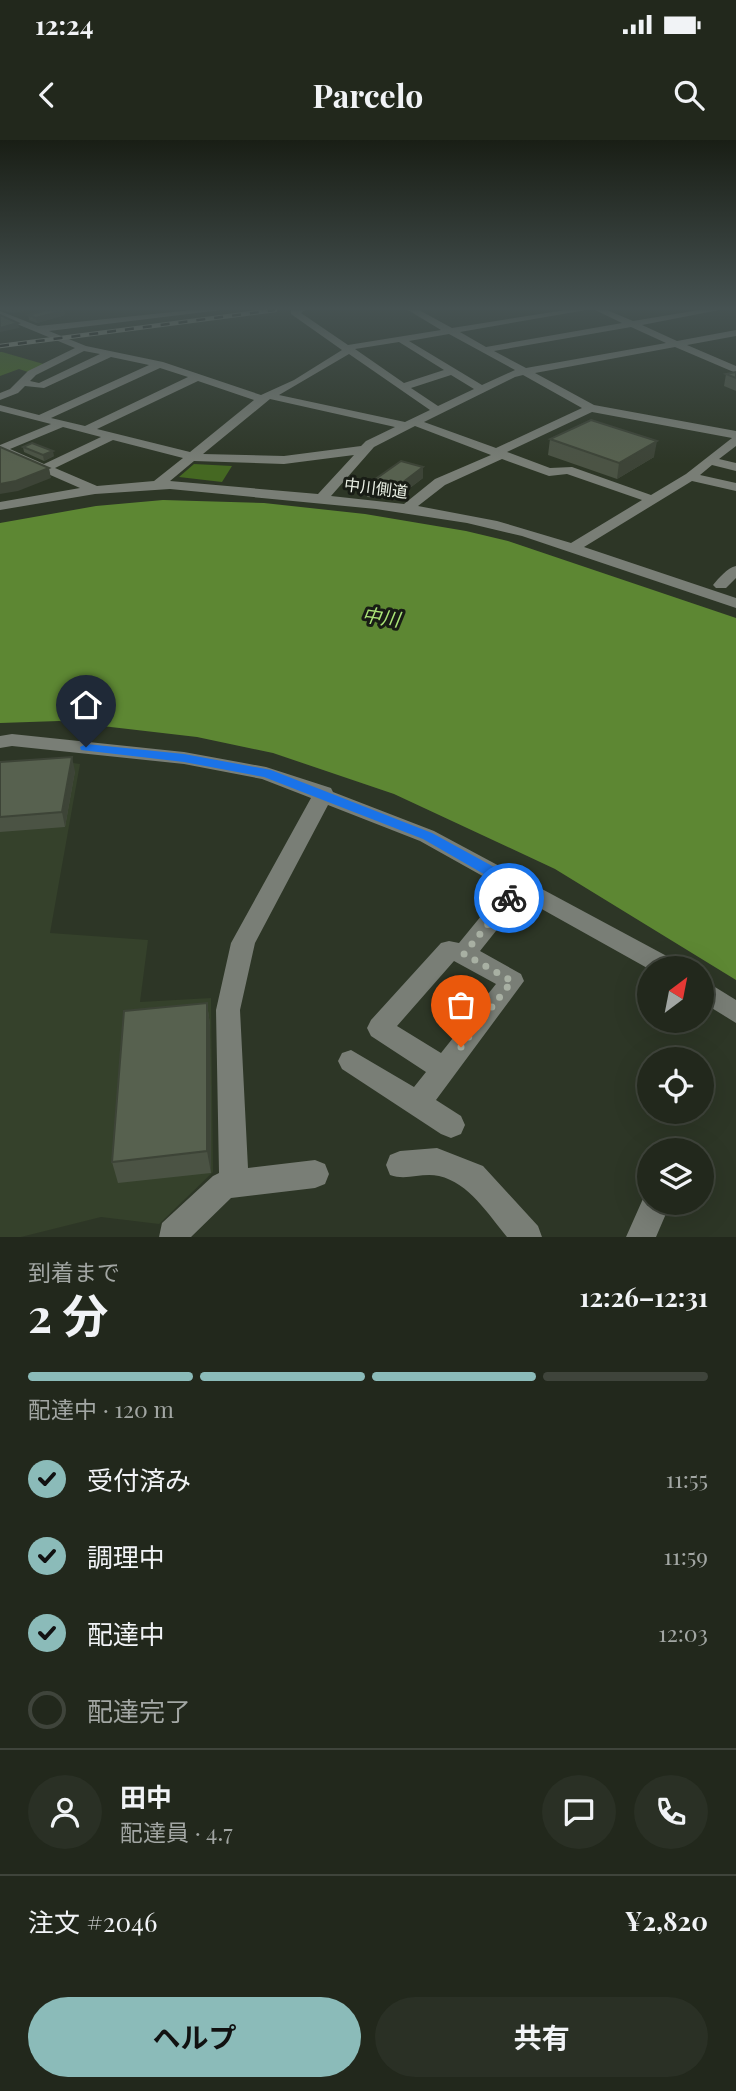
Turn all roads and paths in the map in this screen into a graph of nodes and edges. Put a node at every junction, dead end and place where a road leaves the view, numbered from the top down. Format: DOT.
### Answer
graph roads {
  1 [pos="56,361"];
  2 [pos="93,361"];
  3 [pos="145,361"];
  4 [pos="327,361"];
  5 [pos="365,361"];
  6 [pos="436,361"];
  7 [pos="504,361"];
  8 [pos="579,361"];
  9 [pos="716,361"];
  10 [pos="159,364"];
  11 [pos="736,370"];
  12 [pos="452,371"];
  13 [pos="523,371"];
  14 [pos="197,377"];
  15 [pos="24,383"];
  16 [pos="402,387"];
  17 [pos="482,389"];
  18 [pos="0,397"];
  19 [pos="266,398"];
  20 [pos="0,408"];
  21 [pos="591,408"];
  22 [pos="438,411"];
  23 [pos="39,419"];
  24 [pos="410,424"];
  25 [pos="59,425"];
  26 [pos="84,431"];
  27 [pos="108,438"];
  28 [pos="736,438"];
  29 [pos="0,449"];
  30 [pos="362,450"];
  31 [pos="500,453"];
  32 [pos="194,457"];
  33 [pos="711,461"];
  34 [pos="736,467"];
  35 [pos="45,468"];
  36 [pos="690,477"];
  37 [pos="157,485"];
  38 [pos="736,487"];
  39 [pos="95,490"];
  40 [pos="323,497"];
  41 [pos="651,499"];
  42 [pos="0,506"];
  43 [pos="407,509"];
  44 [pos="573,548"];
  45 [pos="736,570"];
  46 [pos="721,585"];
  47 [pos="736,603"];
  48 [pos="0,742"];
  49 [pos="324,793"];
  50 [pos="518,887"];
  51 [pos="464,954"];
  52 [pos="646,956"];
  53 [pos="714,997"];
  54 [pos="736,1013"];
  55 [pos="351,1061"];
  56 [pos="444,1069"];
  57 [pos="417,1104"];
  58 [pos="451,1125"];
  59 [pos="400,1165"];
  60 [pos="315,1174"];
  61 [pos="234,1184"];
  62 [pos="650,1215"];
  63 [pos="174,1237"];
  64 [pos="527,1237"];
  65 [pos="641,1237"];
  1 -- 15 [label="street"];
  2 -- 15 [label="street"];
  3 -- 10 [label="street"];
  4 -- 19 [label="street"];
  5 -- 16 [label="street"];
  6 -- 12 [label="street"];
  7 -- 13 [label="street"];
  8 -- 13 [label="street"];
  9 -- 11 [label="street"];
  10 -- 14 [label="street"];
  10 -- 23 [label="street"];
  12 -- 16 [label="street"];
  12 -- 17 [label="street"];
  13 -- 17 [label="street"];
  13 -- 21 [label="street"];
  14 -- 19 [label="street"];
  14 -- 26 [label="street"];
  15 -- 18 [label="street"];
  16 -- 22 [label="street"];
  17 -- 22 [label="street"];
  19 -- 24 [label="street"];
  19 -- 32 [label="street"];
  20 -- 23 [label="street"];
  21 -- 28 [label="street"];
  21 -- 31 [label="street"];
  22 -- 24 [label="street"];
  23 -- 25 [label="street"];
  24 -- 30 [label="street"];
  24 -- 31 [label="street"];
  25 -- 26 [label="street"];
  25 -- 29 [label="street"];
  26 -- 27 [label="street"];
  27 -- 32 [label="street"];
  27 -- 35 [label="street"];
  28 -- 33 [label="street"];
  29 -- 35 [label="street"];
  30 -- 32 [label="street"];
  30 -- 40 [label="street"];
  31 -- 41 [label="street"];
  31 -- 43 [label="street"];
  32 -- 37 [label="street"];
  33 -- 34 [label="street"];
  33 -- 36 [label="street"];
  35 -- 39 [label="street"];
  36 -- 38 [label="street"];
  36 -- 41 [label="street"];
  37 -- 39 [label="street, 中川側道"];
  37 -- 40 [label="street, 中川側道"];
  39 -- 42 [label="street, 中川側道"];
  40 -- 43 [label="street, 中川側道"];
  41 -- 44 [label="street"];
  43 -- 44 [label="street, 中川側道"];
  44 -- 47 [label="street, 中川側道"];
  45 -- 46 [label="street"];
  48 -- 49 [label="street"];
  49 -- 50 [label="street"];
  49 -- 61 [label="street"];
  50 -- 51 [label="street"];
  50 -- 52 [label="street"];
  51 -- 56 [label="street"];
  51 -- 56 [label="street"];
  53 -- 54 [label="street"];
  55 -- 57 [label="street"];
  56 -- 57 [label="street"];
  57 -- 58 [label="street"];
  59 -- 64 [label="street"];
  60 -- 61 [label="street"];
  61 -- 63 [label="street"];
  62 -- 65 [label="street"];
}
